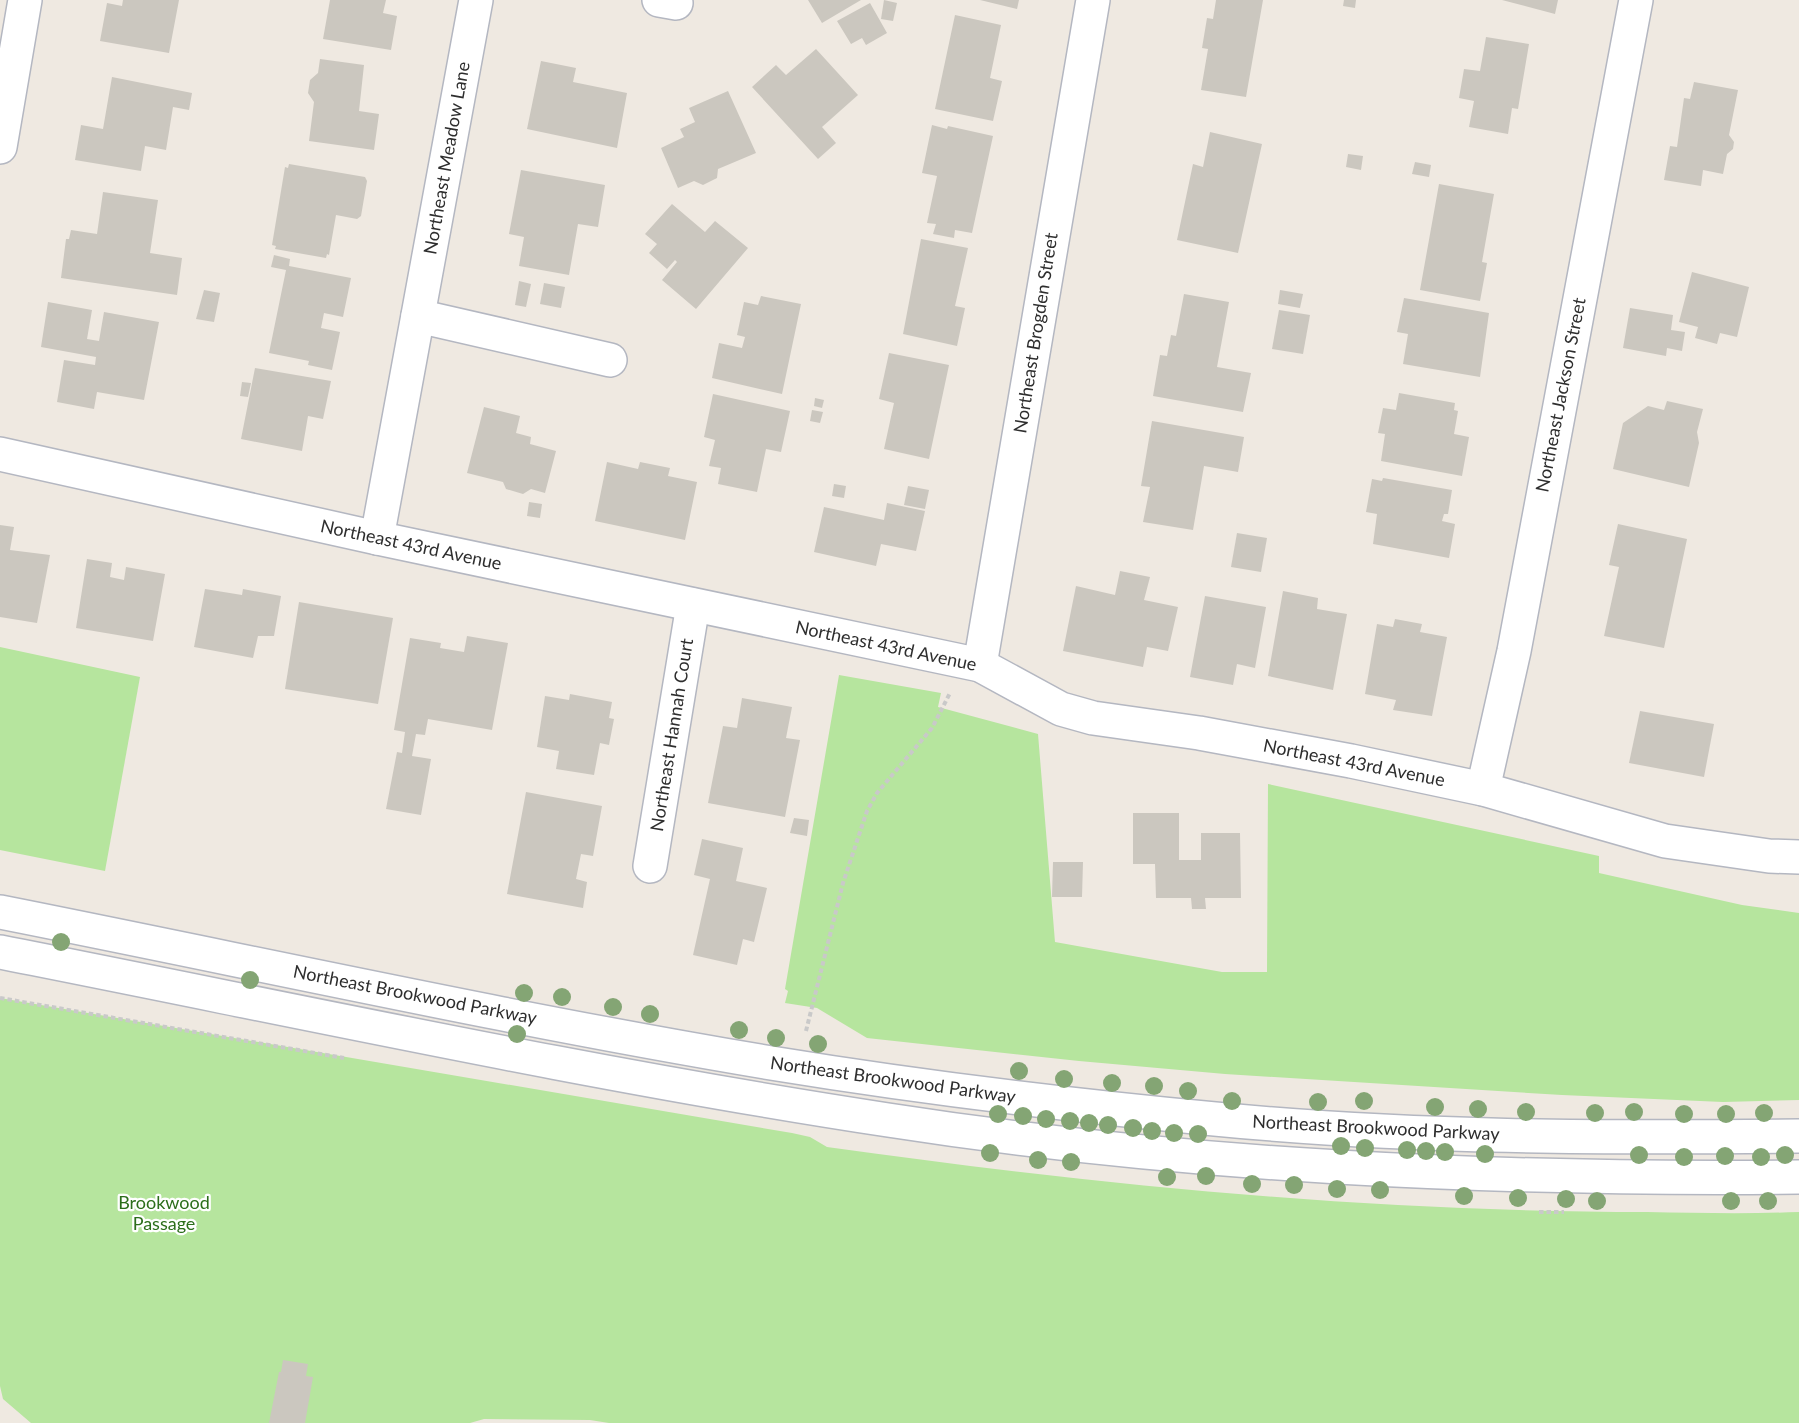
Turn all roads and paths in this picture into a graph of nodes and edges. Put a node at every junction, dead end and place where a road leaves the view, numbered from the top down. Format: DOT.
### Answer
graph roads {
  1 [pos="25,0"];
  2 [pos="476,0"];
  3 [pos="1093,0"];
  4 [pos="1636,0"];
  5 [pos="0,147"];
  6 [pos="418,316"];
  7 [pos="610,360"];
  8 [pos="0,454"];
  9 [pos="377,538"];
  10 [pos="693,605"];
  11 [pos="980,665"];
  12 [pos="951,688"];
  13 [pos="1483,789"];
  14 [pos="1799,857"];
  15 [pos="650,866"];
  16 [pos="0,912"];
  17 [pos="0,952"];
  18 [pos="806,1031"];
  19 [pos="1799,1136"];
  20 [pos="1799,1177"];
  1 -- 5 [label="street"];
  2 -- 6 [label="street, Northeast Meadow Lane"];
  3 -- 11 [label="street, Northeast Brogden Street"];
  4 -- 13 [label="street, Northeast Jackson Street"];
  6 -- 7 [label="street"];
  6 -- 9 [label="street, Northeast Meadow Lane"];
  8 -- 9 [label="street, Northeast 43rd Avenue"];
  9 -- 10 [label="street, Northeast 43rd Avenue"];
  10 -- 11 [label="street, Northeast 43rd Avenue"];
  10 -- 15 [label="street, Northeast Hannah Court"];
  11 -- 13 [label="street, Northeast 43rd Avenue"];
  12 -- 18 [label="path"];
  13 -- 14 [label="street, Northeast 43rd Avenue"];
  16 -- 19 [label="street, Northeast Brookwood Parkway"];
  17 -- 20 [label="street, Northeast Brookwood Parkway"];
}
